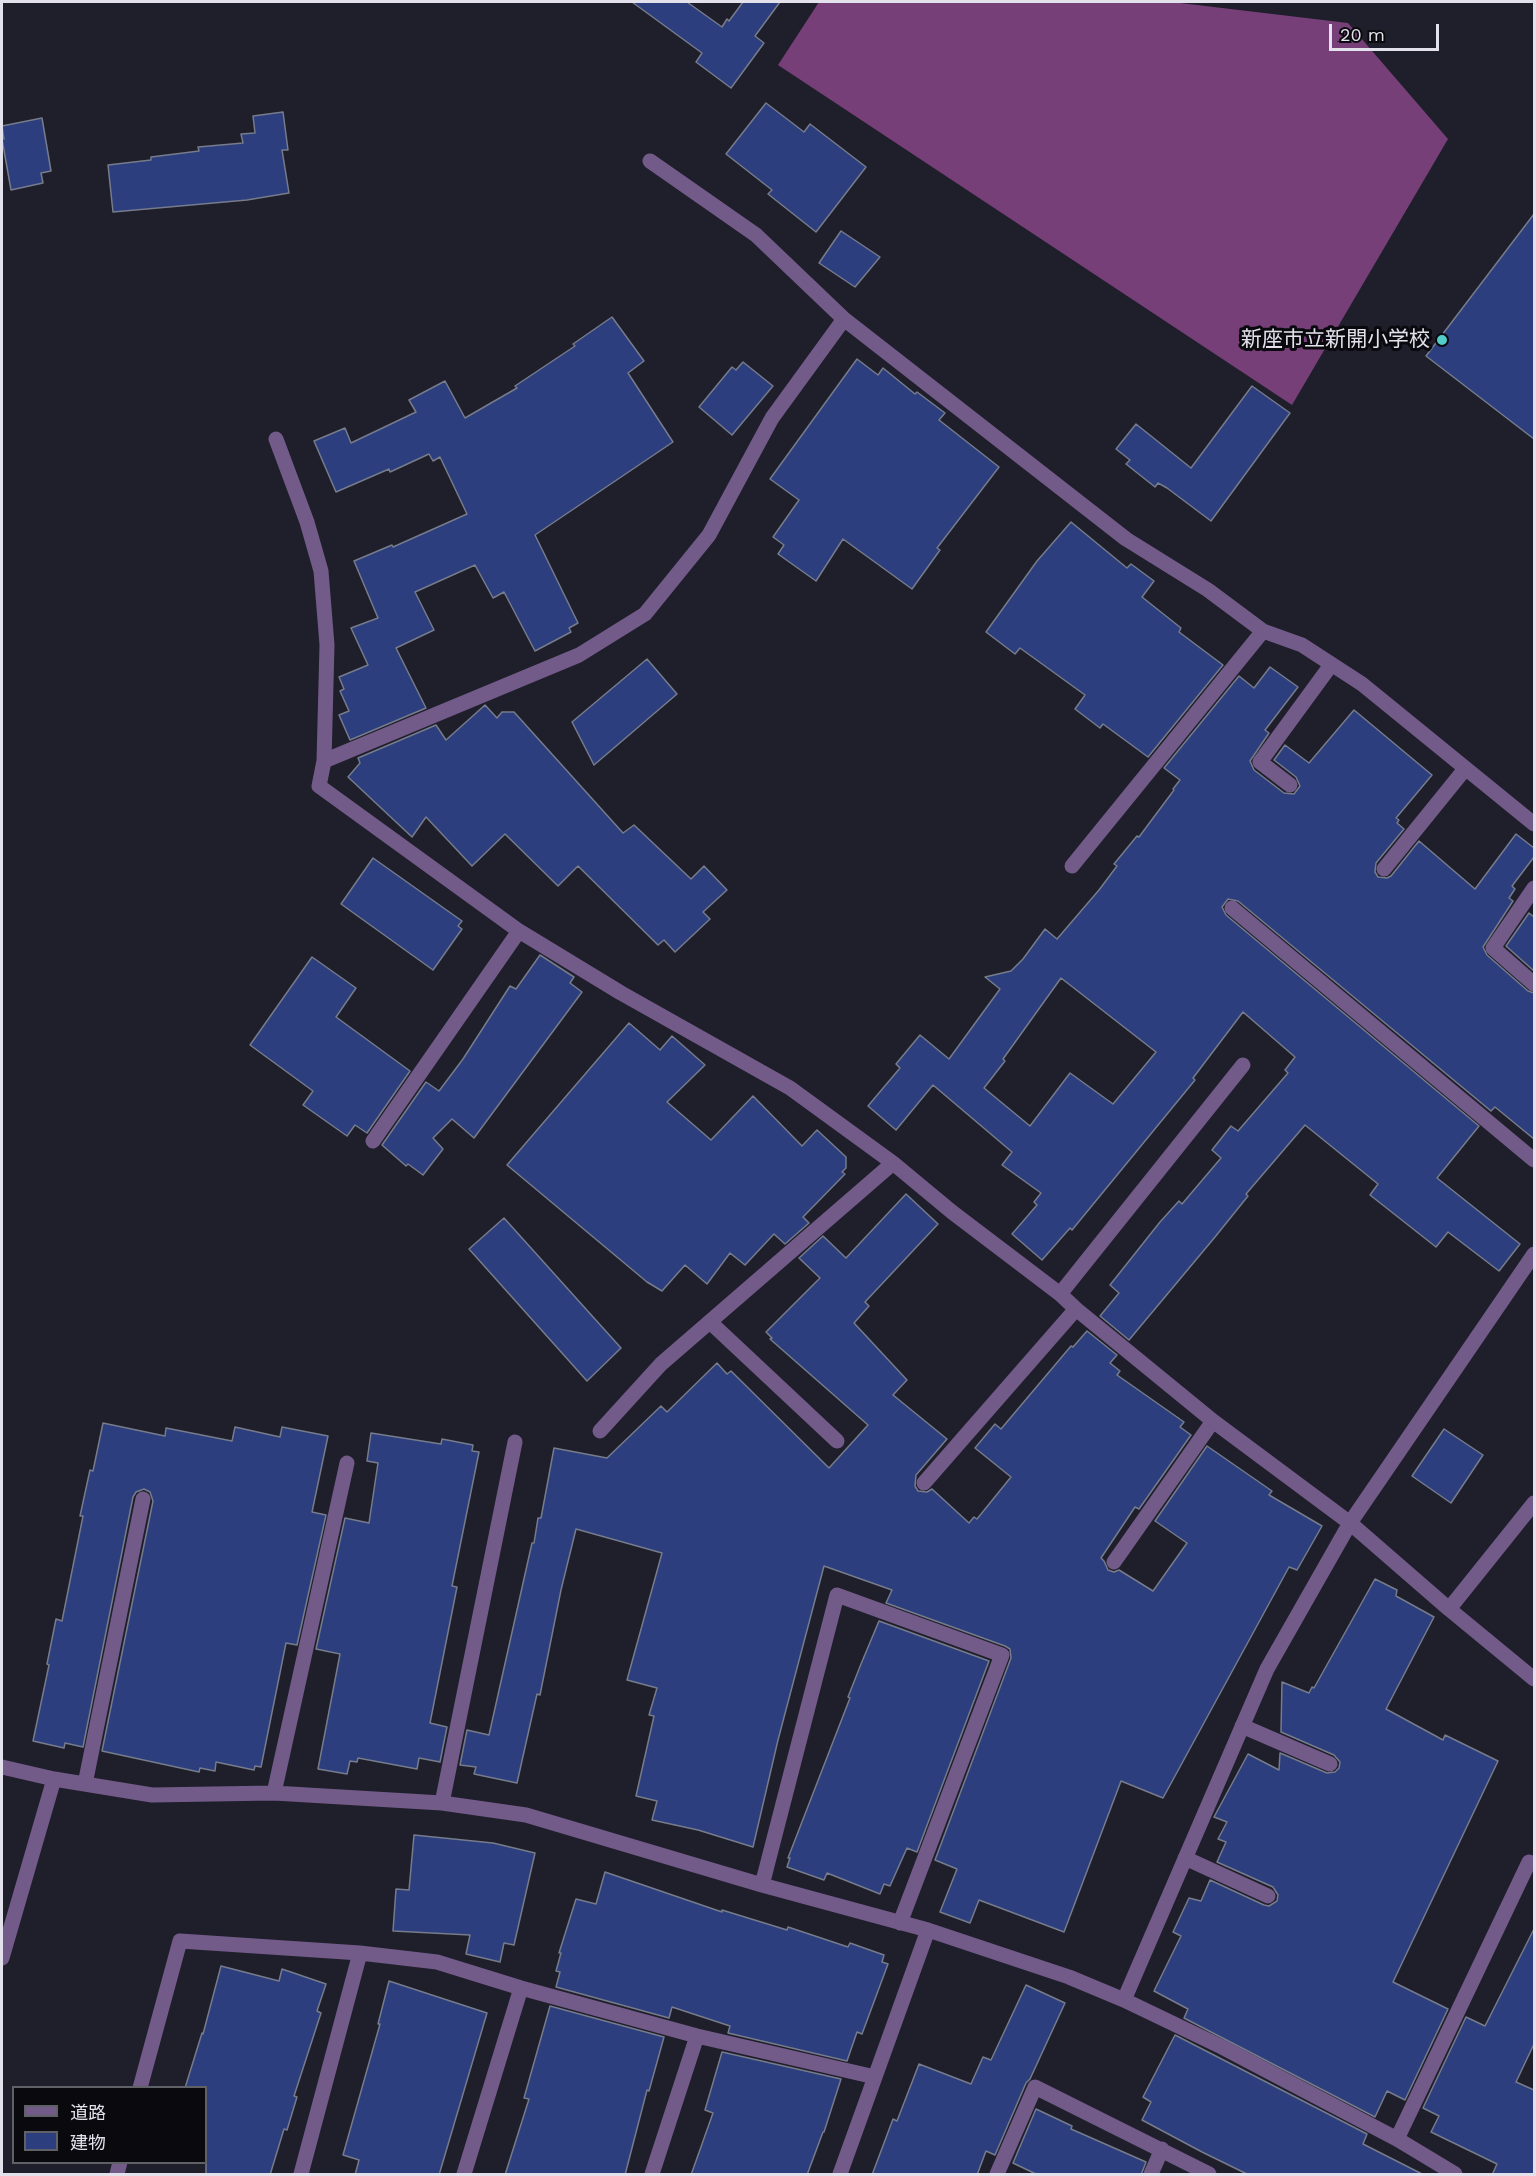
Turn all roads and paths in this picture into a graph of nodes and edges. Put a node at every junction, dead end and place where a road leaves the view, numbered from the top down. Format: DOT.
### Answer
graph roads {
  1 [pos="650,161"];
  2 [pos="844,319"];
  3 [pos="276,439"];
  4 [pos="1263,631"];
  5 [pos="1331,665"];
  6 [pos="324,761"];
  7 [pos="1465,769"];
  8 [pos="1290,786"];
  9 [pos="1534,824"];
  10 [pos="1072,866"];
  11 [pos="1384,869"];
  12 [pos="1534,888"];
  13 [pos="1232,908"];
  14 [pos="519,931"];
  15 [pos="1534,984"];
  16 [pos="1243,1065"];
  17 [pos="373,1141"];
  18 [pos="1534,1160"];
  19 [pos="892,1163"];
  20 [pos="1534,1254"];
  21 [pos="1060,1294"];
  22 [pos="1076,1309"];
  23 [pos="710,1322"];
  24 [pos="1213,1420"];
  25 [pos="600,1431"];
  26 [pos="837,1441"];
  27 [pos="515,1442"];
  28 [pos="347,1463"];
  29 [pos="924,1483"];
  30 [pos="143,1499"];
  31 [pos="1534,1503"];
  32 [pos="1350,1523"];
  33 [pos="1113,1562"];
  34 [pos="1449,1609"];
  35 [pos="1534,1679"];
  36 [pos="1242,1726"];
  37 [pos="1330,1764"];
  38 [pos="2,1767"];
  39 [pos="54,1779"];
  40 [pos="85,1784"];
  41 [pos="274,1793"];
  42 [pos="442,1803"];
  43 [pos="1185,1858"];
  44 [pos="1534,1864"];
  45 [pos="762,1885"];
  46 [pos="1268,1896"];
  47 [pos="900,1923"];
  48 [pos="928,1930"];
  49 [pos="360,1953"];
  50 [pos="2,1958"];
  51 [pos="521,1988"];
  52 [pos="1124,2000"];
  53 [pos="697,2036"];
  54 [pos="875,2077"];
  55 [pos="141,2086"];
  56 [pos="1397,2139"];
  57 [pos="1162,2150"];
  58 [pos="301,2175"];
  59 [pos="464,2175"];
  60 [pos="652,2175"];
  61 [pos="840,2175"];
  62 [pos="997,2175"];
  63 [pos="1151,2175"];
  64 [pos="1209,2175"];
  65 [pos="1455,2175"];
  1 -- 2 [label="street"];
  2 -- 4 [label="street"];
  2 -- 6 [label="street"];
  3 -- 6 [label="street"];
  4 -- 5 [label="street"];
  4 -- 10 [label="street"];
  5 -- 7 [label="street"];
  5 -- 8 [label="street"];
  6 -- 14 [label="street"];
  7 -- 9 [label="street"];
  7 -- 11 [label="street"];
  12 -- 15 [label="street"];
  13 -- 18 [label="street"];
  14 -- 17 [label="street"];
  14 -- 19 [label="street"];
  16 -- 21 [label="street"];
  19 -- 21 [label="street"];
  19 -- 23 [label="street"];
  20 -- 32 [label="street"];
  21 -- 22 [label="street"];
  22 -- 24 [label="street"];
  22 -- 29 [label="street"];
  23 -- 25 [label="street"];
  23 -- 26 [label="street"];
  24 -- 32 [label="street"];
  24 -- 33 [label="street"];
  27 -- 42 [label="street"];
  28 -- 41 [label="street"];
  30 -- 40 [label="street"];
  31 -- 34 [label="street"];
  32 -- 34 [label="street"];
  32 -- 36 [label="street"];
  34 -- 35 [label="street"];
  36 -- 37 [label="street"];
  36 -- 43 [label="street"];
  38 -- 39 [label="street"];
  39 -- 40 [label="street"];
  39 -- 50 [label="street"];
  40 -- 41 [label="street"];
  41 -- 42 [label="street"];
  42 -- 45 [label="street"];
  43 -- 46 [label="street"];
  43 -- 52 [label="street"];
  44 -- 56 [label="street"];
  45 -- 47 [label="street"];
  45 -- 47 [label="street"];
  47 -- 48 [label="street"];
  48 -- 52 [label="street"];
  48 -- 54 [label="street"];
  49 -- 51 [label="street"];
  49 -- 55 [label="street"];
  49 -- 58 [label="street"];
  51 -- 53 [label="street"];
  51 -- 59 [label="street"];
  52 -- 56 [label="street"];
  53 -- 54 [label="street"];
  53 -- 60 [label="street"];
  54 -- 61 [label="street"];
  56 -- 65 [label="street"];
  57 -- 62 [label="street"];
  57 -- 63 [label="street"];
  57 -- 64 [label="street"];
}
